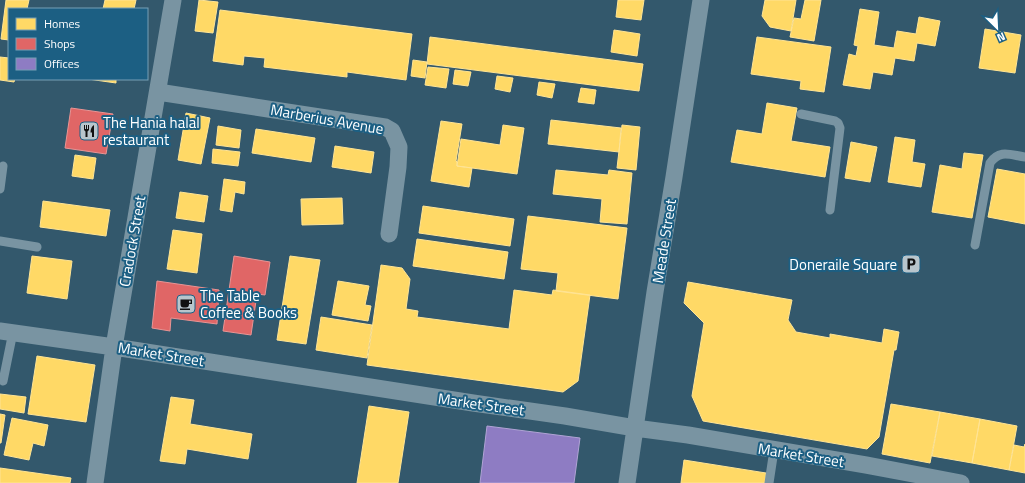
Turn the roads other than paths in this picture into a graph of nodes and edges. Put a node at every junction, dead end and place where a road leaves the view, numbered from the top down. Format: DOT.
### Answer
graph roads {
  1 [pos="173,0"];
  2 [pos="701,0"];
  3 [pos="158,92"];
  4 [pos="801,114"];
  5 [pos="1025,157"];
  6 [pos="3,166"];
  7 [pos="0,190"];
  8 [pos="830,210"];
  9 [pos="389,234"];
  10 [pos="0,241"];
  11 [pos="975,245"];
  12 [pos="37,247"];
  13 [pos="6,332"];
  14 [pos="114,347"];
  15 [pos="3,380"];
  16 [pos="635,428"];
  17 [pos="774,450"];
  18 [pos="95,483"];
  19 [pos="627,483"];
  20 [pos="770,483"];
  21 [pos="961,483"];
  1 -- 3 [label="street, Cradock Street"];
  2 -- 16 [label="street, Meade Street"];
  3 -- 9 [label="street, Marberius Avenue"];
  3 -- 14 [label="street, Cradock Street"];
  4 -- 8 [label="lane"];
  5 -- 11 [label="lane"];
  6 -- 7 [label="lane"];
  10 -- 12 [label="lane"];
  13 -- 14 [label="street, Market Street"];
  13 -- 15 [label="lane"];
  14 -- 16 [label="street, Market Street"];
  14 -- 18 [label="street, Cradock Street"];
  16 -- 17 [label="street, Market Street"];
  16 -- 19 [label="street, Meade Street"];
  17 -- 20 [label="lane"];
  17 -- 21 [label="street, Market Street"];
}
